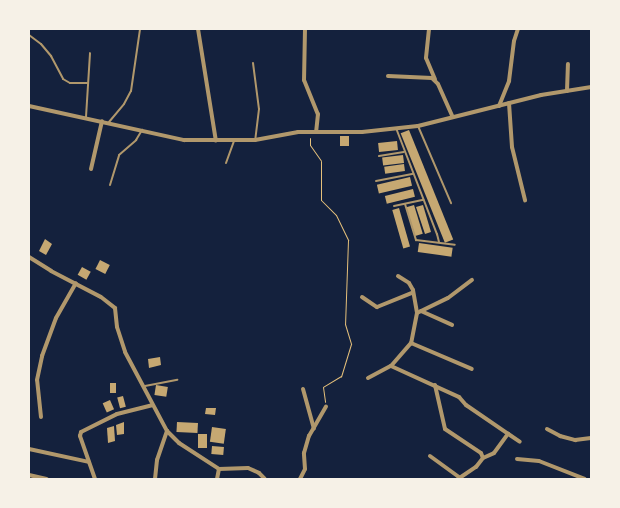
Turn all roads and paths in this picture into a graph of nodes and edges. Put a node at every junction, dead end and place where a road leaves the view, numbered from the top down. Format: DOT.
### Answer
graph roads {
  1 [pos="140,29"];
  2 [pos="205,29"];
  3 [pos="305,29"];
  4 [pos="429,29"];
  5 [pos="518,29"];
  6 [pos="198,30"];
  7 [pos="29,35"];
  8 [pos="90,53"];
  9 [pos="253,63"];
  10 [pos="568,64"];
  11 [pos="388,76"];
  12 [pos="435,80"];
  13 [pos="88,83"];
  14 [pos="591,87"];
  15 [pos="567,91"];
  16 [pos="509,103"];
  17 [pos="29,106"];
  18 [pos="499,106"];
  19 [pos="452,116"];
  20 [pos="86,117"];
  21 [pos="102,121"];
  22 [pos="109,122"];
  23 [pos="418,126"];
  24 [pos="396,128"];
  25 [pos="142,130"];
  26 [pos="310,132"];
  27 [pos="316,132"];
  28 [pos="255,140"];
  29 [pos="216,141"];
  30 [pos="234,141"];
  31 [pos="404,152"];
  32 [pos="379,156"];
  33 [pos="226,163"];
  34 [pos="91,170"];
  35 [pos="413,174"];
  36 [pos="376,181"];
  37 [pos="110,184"];
  38 [pos="423,200"];
  39 [pos="525,200"];
  40 [pos="451,203"];
  41 [pos="405,204"];
  42 [pos="394,206"];
  43 [pos="439,242"];
  44 [pos="455,245"];
  45 [pos="29,257"];
  46 [pos="398,276"];
  47 [pos="472,280"];
  48 [pos="76,283"];
  49 [pos="412,293"];
  50 [pos="362,297"];
  51 [pos="419,312"];
  52 [pos="452,325"];
  53 [pos="412,343"];
  54 [pos="391,366"];
  55 [pos="472,369"];
  56 [pos="368,378"];
  57 [pos="177,380"];
  58 [pos="435,386"];
  59 [pos="142,387"];
  60 [pos="303,389"];
  61 [pos="152,405"];
  62 [pos="326,407"];
  63 [pos="41,417"];
  64 [pos="314,429"];
  65 [pos="546,429"];
  66 [pos="167,431"];
  67 [pos="508,434"];
  68 [pos="591,438"];
  69 [pos="520,442"];
  70 [pos="29,449"];
  71 [pos="430,456"];
  72 [pos="483,458"];
  73 [pos="517,460"];
  74 [pos="89,462"];
  75 [pos="220,469"];
  76 [pos="29,475"];
  77 [pos="459,478"];
  78 [pos="47,479"];
  79 [pos="96,479"];
  80 [pos="155,479"];
  81 [pos="217,479"];
  82 [pos="265,479"];
  83 [pos="300,479"];
  84 [pos="585,479"];
  1 -- 22 [label="lane"];
  2 -- 6 [label="street"];
  3 -- 27 [label="street"];
  4 -- 12 [label="street"];
  5 -- 18 [label="street"];
  6 -- 29 [label="street"];
  7 -- 13 [label="lane"];
  8 -- 13 [label="lane"];
  9 -- 28 [label="lane"];
  10 -- 15 [label="street"];
  11 -- 12 [label="street"];
  12 -- 19 [label="street"];
  13 -- 20 [label="lane"];
  14 -- 15 [label="street"];
  15 -- 16 [label="street"];
  16 -- 18 [label="street"];
  16 -- 39 [label="street"];
  17 -- 20 [label="street"];
  18 -- 19 [label="street"];
  19 -- 23 [label="street"];
  20 -- 21 [label="street"];
  21 -- 22 [label="street"];
  21 -- 34 [label="street"];
  22 -- 25 [label="street"];
  23 -- 24 [label="street"];
  23 -- 40 [label="lane"];
  24 -- 27 [label="street"];
  24 -- 31 [label="lane"];
  25 -- 29 [label="street"];
  25 -- 37 [label="lane"];
  26 -- 27 [label="street"];
  26 -- 28 [label="street"];
  26 -- 62 [label="path"];
  28 -- 30 [label="street"];
  29 -- 30 [label="street"];
  30 -- 33 [label="lane"];
  31 -- 32 [label="lane"];
  31 -- 35 [label="lane"];
  35 -- 36 [label="lane"];
  35 -- 38 [label="lane"];
  38 -- 41 [label="lane"];
  38 -- 43 [label="lane"];
  41 -- 42 [label="lane"];
  41 -- 43 [label="lane"];
  43 -- 44 [label="lane"];
  45 -- 48 [label="street"];
  46 -- 49 [label="street"];
  47 -- 51 [label="street"];
  48 -- 59 [label="street"];
  48 -- 63 [label="street"];
  49 -- 50 [label="street"];
  49 -- 51 [label="street"];
  51 -- 52 [label="street"];
  51 -- 53 [label="street"];
  53 -- 54 [label="street"];
  53 -- 55 [label="street"];
  54 -- 56 [label="street"];
  54 -- 58 [label="street"];
  57 -- 59 [label="lane"];
  58 -- 67 [label="street"];
  58 -- 72 [label="street"];
  59 -- 61 [label="street"];
  60 -- 64 [label="street"];
  61 -- 66 [label="street"];
  61 -- 74 [label="street"];
  62 -- 64 [label="street"];
  64 -- 83 [label="street"];
  65 -- 68 [label="street"];
  66 -- 75 [label="street"];
  66 -- 80 [label="street"];
  67 -- 69 [label="street"];
  67 -- 72 [label="street"];
  70 -- 74 [label="street"];
  71 -- 77 [label="street"];
  72 -- 77 [label="street"];
  73 -- 84 [label="street"];
  74 -- 79 [label="street"];
  75 -- 81 [label="street"];
  75 -- 82 [label="street"];
  76 -- 78 [label="street"];
}
